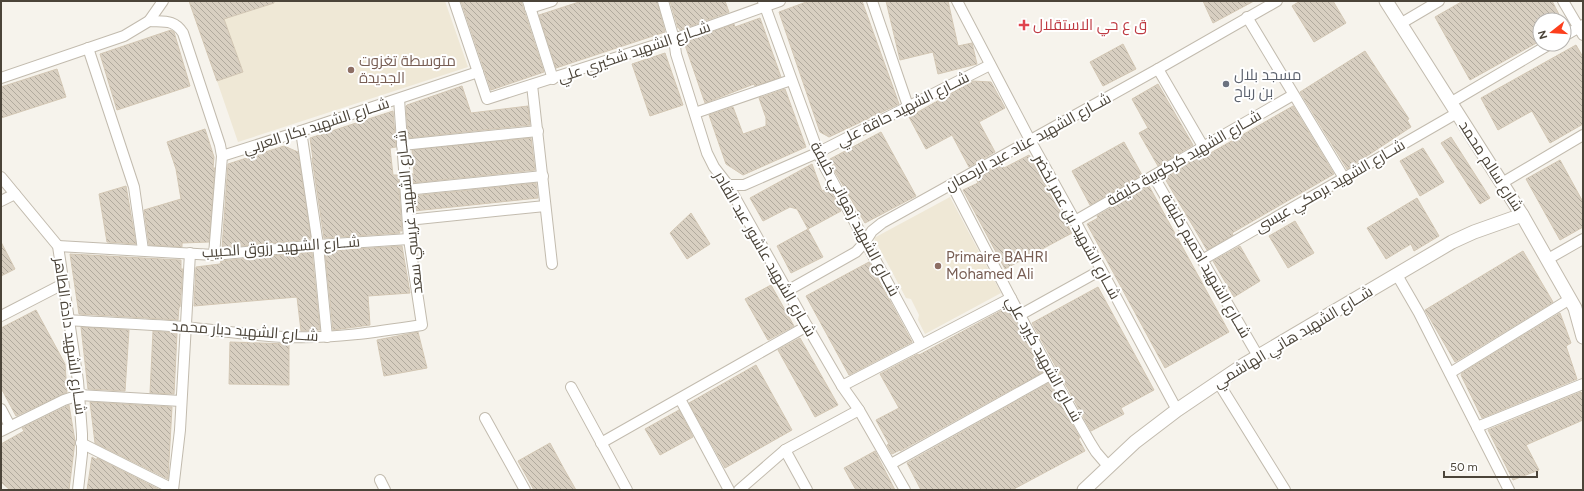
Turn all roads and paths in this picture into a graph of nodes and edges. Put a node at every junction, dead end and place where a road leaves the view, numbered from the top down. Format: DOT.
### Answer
graph roads {
  1 [pos="163,1"];
  2 [pos="454,1"];
  3 [pos="552,1"];
  4 [pos="663,1"];
  5 [pos="780,1"];
  6 [pos="872,1"];
  7 [pos="957,1"];
  8 [pos="1276,1"];
  9 [pos="1386,1"];
  10 [pos="1439,1"];
  11 [pos="1563,1"];
  12 [pos="764,4"];
  13 [pos="529,5"];
  14 [pos="1247,17"];
  15 [pos="149,21"];
  16 [pos="1400,24"];
  17 [pos="1582,29"];
  18 [pos="1572,33"];
  19 [pos="674,39"];
  20 [pos="88,48"];
  21 [pos="1538,52"];
  22 [pos="990,65"];
  23 [pos="1158,69"];
  24 [pos="478,72"];
  25 [pos="1,78"];
  26 [pos="553,79"];
  27 [pos="791,80"];
  28 [pos="532,85"];
  29 [pos="1293,96"];
  30 [pos="399,99"];
  31 [pos="908,106"];
  32 [pos="1454,108"];
  33 [pos="695,113"];
  34 [pos="301,131"];
  35 [pos="538,131"];
  36 [pos="1583,135"];
  37 [pos="1030,140"];
  38 [pos="402,145"];
  39 [pos="1204,148"];
  40 [pos="817,153"];
  41 [pos="222,156"];
  42 [pos="543,176"];
  43 [pos="1154,176"];
  44 [pos="1,177"];
  45 [pos="1344,178"];
  46 [pos="1502,183"];
  47 [pos="952,184"];
  48 [pos="728,185"];
  49 [pos="406,190"];
  50 [pos="15,194"];
  51 [pos="1,201"];
  52 [pos="545,206"];
  53 [pos="1522,215"];
  54 [pos="408,220"];
  55 [pos="1075,221"];
  56 [pos="409,239"];
  57 [pos="1583,239"];
  58 [pos="865,242"];
  59 [pos="318,245"];
  60 [pos="58,246"];
  61 [pos="143,250"];
  62 [pos="190,253"];
  63 [pos="214,255"];
  64 [pos="1548,258"];
  65 [pos="1202,260"];
  66 [pos="552,264"];
  67 [pos="1101,270"];
  68 [pos="1397,275"];
  69 [pos="63,284"];
  70 [pos="787,291"];
  71 [pos="1010,298"];
  72 [pos="1570,299"];
  73 [pos="1020,314"];
  74 [pos="1,316"];
  75 [pos="69,320"];
  76 [pos="422,325"];
  77 [pos="807,326"];
  78 [pos="185,327"];
  79 [pos="327,337"];
  80 [pos="1583,337"];
  81 [pos="921,344"];
  82 [pos="1258,356"];
  83 [pos="1052,374"];
  84 [pos="1450,374"];
  85 [pos="1218,382"];
  86 [pos="1583,384"];
  87 [pos="842,386"];
  88 [pos="571,387"];
  89 [pos="79,395"];
  90 [pos="680,399"];
  91 [pos="181,401"];
  92 [pos="1,409"];
  93 [pos="859,410"];
  94 [pos="1177,410"];
  95 [pos="485,418"];
  96 [pos="1477,427"];
  97 [pos="6,429"];
  98 [pos="601,443"];
  99 [pos="81,444"];
  100 [pos="785,450"];
  101 [pos="891,464"];
  102 [pos="1108,466"];
  103 [pos="380,480"];
  104 [pos="78,490"];
  105 [pos="173,490"];
  106 [pos="385,490"];
  107 [pos="525,490"];
  108 [pos="627,490"];
  109 [pos="729,490"];
  110 [pos="739,490"];
  111 [pos="807,490"];
  112 [pos="905,490"];
  113 [pos="1084,490"];
  114 [pos="1285,490"];
  115 [pos="1509,490"];
  1 -- 15 [label="street"];
  2 -- 24 [label="street"];
  3 -- 13 [label="street"];
  4 -- 19 [label="street, شــارع الشهيد عاشور عبد القادر"];
  5 -- 12 [label="street, شــارع الشهيد شكيري علي"];
  6 -- 31 [label="street"];
  7 -- 22 [label="street, شــارع الشهيد بن عمر لخضر"];
  8 -- 14 [label="street, شــارع الشهيد عناد عبد الرحمان"];
  9 -- 16 [label="street, شارع سالم محمد"];
  10 -- 16 [label="street"];
  11 -- 17 [label="street"];
  12 -- 19 [label="street, شــارع الشهيد شكيري علي"];
  12 -- 27 [label="street, شــارع الشهيد زهواني خليفة"];
  13 -- 26 [label="street"];
  14 -- 23 [label="street, شــارع الشهيد عناد عبد الرحمان"];
  14 -- 29 [label="street"];
  15 -- 20 [label="street"];
  15 -- 41 [label="street"];
  16 -- 32 [label="street, شارع سالم محمد"];
  17 -- 18 [label="street"];
  19 -- 26 [label="street, شــارع الشهيد شكيري علي"];
  19 -- 33 [label="street, شــارع الشهيد عاشور عبد القادر"];
  20 -- 25 [label="street"];
  20 -- 61 [label="street"];
  21 -- 32 [label="street, شــارع الشهيد برمكي عيسى"];
  22 -- 31 [label="street, شــارع الشهيد حاقة علي"];
  22 -- 37 [label="street, شــارع الشهيد بن عمر لخضر"];
  23 -- 37 [label="street, شــارع الشهيد عناد عبد الرحمان"];
  23 -- 39 [label="street"];
  24 -- 28 [label="street, شــارع الشهيد شكيري علي"];
  24 -- 30 [label="street, شــارع الشهيد بكار العربي"];
  26 -- 28 [label="street, شــارع الشهيد شكيري علي"];
  27 -- 33 [label="street"];
  27 -- 40 [label="street, شــارع الشهيد زهواني خليفة"];
  28 -- 35 [label="street"];
  29 -- 39 [label="street, شــارع الشهيد كركوبية خليفة"];
  29 -- 45 [label="street"];
  30 -- 34 [label="street, شــارع الشهيد بكار العربي"];
  30 -- 38 [label="street, شــارع الشهيد غريسي سعد"];
  31 -- 40 [label="street, شــارع الشهيد حاقة علي"];
  32 -- 45 [label="street, شــارع الشهيد برمكي عيسى"];
  32 -- 46 [label="street, شارع سالم محمد"];
  33 -- 48 [label="street, شــارع الشهيد عاشور عبد القادر"];
  34 -- 41 [label="street, شــارع الشهيد بكار العربي"];
  34 -- 59 [label="street"];
  35 -- 38 [label="street"];
  35 -- 42 [label="street"];
  36 -- 46 [label="street"];
  37 -- 47 [label="street, شــارع الشهيد عناد عبد الرحمان"];
  37 -- 55 [label="street, شــارع الشهيد بن عمر لخضر"];
  38 -- 49 [label="street, شــارع الشهيد غريسي سعد"];
  39 -- 43 [label="street, شــارع الشهيد كركوبية خليفة"];
  40 -- 48 [label="street, شــارع الشهيد حاقة علي"];
  40 -- 58 [label="street, شــارع الشهيد زهواني خليفة"];
  41 -- 63 [label="street"];
  42 -- 49 [label="street"];
  42 -- 52 [label="street"];
  43 -- 55 [label="street, شــارع الشهيد كركوبية خليفة"];
  43 -- 65 [label="street, شــارع الشهيد احميم خليفة"];
  44 -- 50 [label="street, شــارع الشهيد دادة الطاهر"];
  45 -- 65 [label="street, شــارع الشهيد برمكي عيسى"];
  46 -- 53 [label="street, شارع سالم محمد"];
  47 -- 58 [label="street, شــارع الشهيد عناد عبد الرحمان"];
  47 -- 71 [label="street, شــارع الشهيد كيرد علي"];
  48 -- 70 [label="street, شــارع الشهيد عاشور عبد القادر"];
  49 -- 54 [label="street, شــارع الشهيد غريسي سعد"];
  50 -- 51 [label="street"];
  50 -- 60 [label="street, شــارع الشهيد دادة الطاهر"];
  52 -- 54 [label="street"];
  52 -- 66 [label="street"];
  53 -- 64 [label="street, شارع سالم محمد"];
  53 -- 68 [label="street, شــارع الشهيد هاني الهاشمي"];
  54 -- 56 [label="street, شــارع الشهيد غريسي سعد"];
  55 -- 67 [label="street, شــارع الشهيد بن عمر لخضر"];
  56 -- 59 [label="street, شــارع الشهيد رزوق الحبيب"];
  56 -- 76 [label="street, شــارع الشهيد غريسي سعد"];
  57 -- 64 [label="street"];
  58 -- 70 [label="street, شــارع الشهيد عناد عبد الرحمان"];
  58 -- 81 [label="street, شــارع الشهيد زهواني خليفة"];
  59 -- 63 [label="street, شــارع الشهيد رزوق الحبيب"];
  59 -- 79 [label="street"];
  60 -- 61 [label="street, شــارع الشهيد رزوق الحبيب"];
  60 -- 69 [label="street, شــارع الشهيد دادة الطاهر"];
  61 -- 62 [label="street, شــارع الشهيد رزوق الحبيب"];
  62 -- 63 [label="street, شــارع الشهيد رزوق الحبيب"];
  62 -- 78 [label="street"];
  64 -- 72 [label="street, شارع سالم محمد"];
  65 -- 82 [label="street, شــارع الشهيد احميم خليفة"];
  67 -- 73 [label="street"];
  67 -- 94 [label="street, شــارع الشهيد بن عمر لخضر"];
  68 -- 82 [label="street, شــارع الشهيد هاني الهاشمي"];
  68 -- 84 [label="street"];
  69 -- 74 [label="street"];
  69 -- 75 [label="street, شــارع الشهيد دادة الطاهر"];
  70 -- 77 [label="street, شــارع الشهيد عاشور عبد القادر"];
  71 -- 73 [label="street, شــارع الشهيد كيرد علي"];
  71 -- 81 [label="street"];
  72 -- 80 [label="street, شارع سالم محمد"];
  72 -- 84 [label="street"];
  73 -- 83 [label="street, شــارع الشهيد كيرد علي"];
  75 -- 78 [label="street, شــارع الشهيد دبار محمد"];
  75 -- 89 [label="street, شــارع الشهيد دادة الطاهر"];
  76 -- 79 [label="street, شــارع الشهيد دبار محمد"];
  77 -- 87 [label="street, شــارع الشهيد عاشور عبد القادر"];
  77 -- 90 [label="street"];
  78 -- 79 [label="street, شــارع الشهيد دبار محمد"];
  78 -- 91 [label="street"];
  81 -- 87 [label="street"];
  82 -- 85 [label="street, شــارع الشهيد هاني الهاشمي"];
  83 -- 101 [label="street"];
  83 -- 102 [label="street, شــارع الشهيد كيرد علي"];
  84 -- 96 [label="street"];
  85 -- 94 [label="street, شــارع الشهيد هاني الهاشمي"];
  85 -- 114 [label="street"];
  86 -- 96 [label="street"];
  87 -- 93 [label="street, شــارع الشهيد عاشور عبد القادر"];
  88 -- 98 [label="street"];
  89 -- 91 [label="street"];
  89 -- 97 [label="street"];
  89 -- 99 [label="street, شــارع الشهيد دادة الطاهر"];
  90 -- 98 [label="street"];
  90 -- 109 [label="street"];
  91 -- 105 [label="street"];
  92 -- 97 [label="street"];
  93 -- 100 [label="street"];
  93 -- 101 [label="street, شــارع الشهيد عاشور عبد القادر"];
  94 -- 102 [label="street, شــارع الشهيد هاني الهاشمي"];
  95 -- 107 [label="street"];
  96 -- 115 [label="street"];
  98 -- 108 [label="street"];
  99 -- 104 [label="street, شــارع الشهيد دادة الطاهر"];
  99 -- 105 [label="street"];
  100 -- 110 [label="street"];
  100 -- 111 [label="street"];
  101 -- 112 [label="street, شــارع الشهيد عاشور عبد القادر"];
  102 -- 113 [label="street, شــارع الشهيد هاني الهاشمي"];
  103 -- 106 [label="street"];
}
